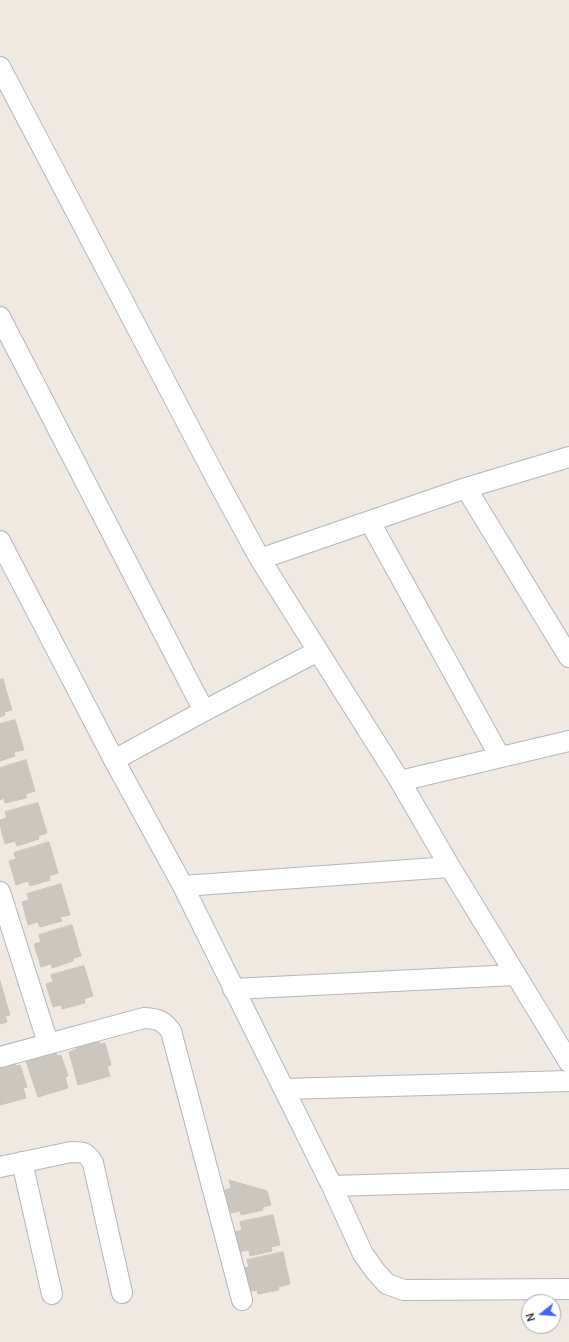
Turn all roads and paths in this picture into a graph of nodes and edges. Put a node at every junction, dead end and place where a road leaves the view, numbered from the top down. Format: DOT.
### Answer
graph roads {
  1 [pos="0,67"];
  2 [pos="0,317"];
  3 [pos="569,457"];
  4 [pos="466,488"];
  5 [pos="370,522"];
  6 [pos="0,542"];
  7 [pos="260,559"];
  8 [pos="318,651"];
  9 [pos="569,657"];
  10 [pos="204,711"];
  11 [pos="569,741"];
  12 [pos="500,757"];
  13 [pos="114,760"];
  14 [pos="400,781"];
  15 [pos="450,867"];
  16 [pos="183,886"];
  17 [pos="1,899"];
  18 [pos="515,975"];
  19 [pos="233,989"];
  20 [pos="48,1043"];
  21 [pos="0,1057"];
  22 [pos="569,1062"];
  23 [pos="569,1081"];
  24 [pos="284,1089"];
  25 [pos="22,1162"];
  26 [pos="0,1166"];
  27 [pos="569,1180"];
  28 [pos="332,1186"];
  29 [pos="569,1289"];
  30 [pos="122,1293"];
  31 [pos="52,1294"];
  32 [pos="242,1300"];
  1 -- 7 [label="street"];
  2 -- 10 [label="street"];
  3 -- 4 [label="street"];
  4 -- 5 [label="street"];
  4 -- 9 [label="street"];
  5 -- 7 [label="street"];
  5 -- 12 [label="street"];
  6 -- 13 [label="street"];
  7 -- 8 [label="street"];
  8 -- 10 [label="street"];
  8 -- 14 [label="street"];
  10 -- 13 [label="street"];
  11 -- 12 [label="street"];
  12 -- 14 [label="street"];
  13 -- 16 [label="street"];
  14 -- 15 [label="street"];
  15 -- 16 [label="street"];
  15 -- 18 [label="street"];
  16 -- 19 [label="street"];
  17 -- 20 [label="street"];
  18 -- 19 [label="street"];
  18 -- 22 [label="street"];
  19 -- 24 [label="street"];
  20 -- 21 [label="street"];
  20 -- 32 [label="street"];
  23 -- 24 [label="street"];
  24 -- 28 [label="street"];
  25 -- 26 [label="street"];
  25 -- 30 [label="street"];
  25 -- 31 [label="street"];
  27 -- 28 [label="street"];
  28 -- 29 [label="street"];
}
